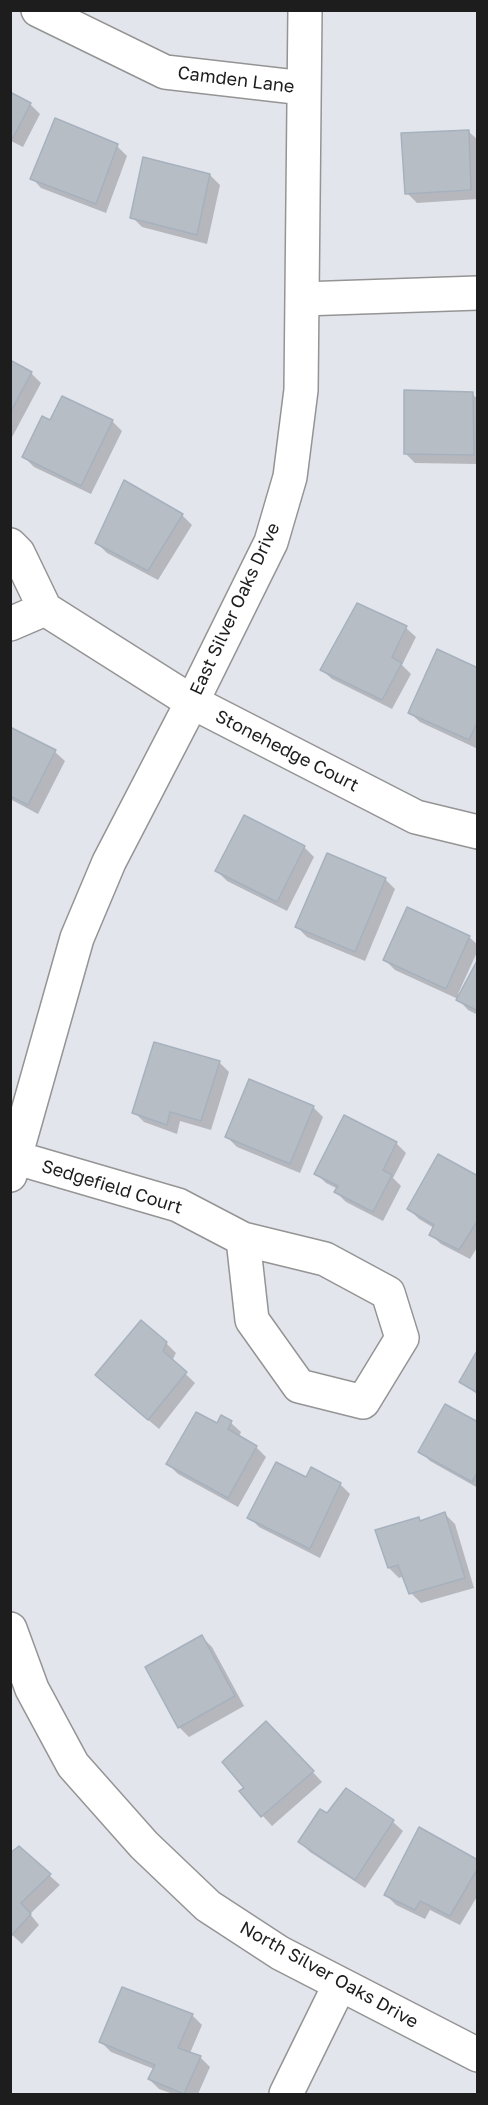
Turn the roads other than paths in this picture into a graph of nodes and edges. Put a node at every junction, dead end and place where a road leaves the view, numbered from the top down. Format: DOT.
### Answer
graph roads {
  1 [pos="38,10"];
  2 [pos="305,10"];
  3 [pos="304,88"];
  4 [pos="477,293"];
  5 [pos="302,299"];
  6 [pos="10,545"];
  7 [pos="45,609"];
  8 [pos="10,624"];
  9 [pos="192,702"];
  10 [pos="477,832"];
  11 [pos="12,1163"];
  12 [pos="243,1239"];
  13 [pos="10,1629"];
  14 [pos="21,1694"];
  15 [pos="340,1984"];
  16 [pos="477,2055"];
  17 [pos="286,2094"];
  1 -- 3 [label="street, Camden Lane"];
  2 -- 3 [label="street, East Silver Oaks Drive"];
  3 -- 5 [label="street, East Silver Oaks Drive"];
  4 -- 5 [label="street"];
  5 -- 9 [label="street, East Silver Oaks Drive"];
  6 -- 7 [label="street"];
  7 -- 8 [label="street"];
  7 -- 9 [label="street, Stonehedge Court"];
  9 -- 10 [label="street, Stonehedge Court"];
  9 -- 11 [label="street, East Silver Oaks Drive"];
  11 -- 12 [label="street, Sedgefield Court"];
  12 -- 12 [label="street, Sedgefield Court"];
  13 -- 14 [label="street"];
  14 -- 15 [label="street, North Silver Oaks Drive"];
  15 -- 16 [label="street, North Silver Oaks Drive"];
  15 -- 17 [label="street"];
}
